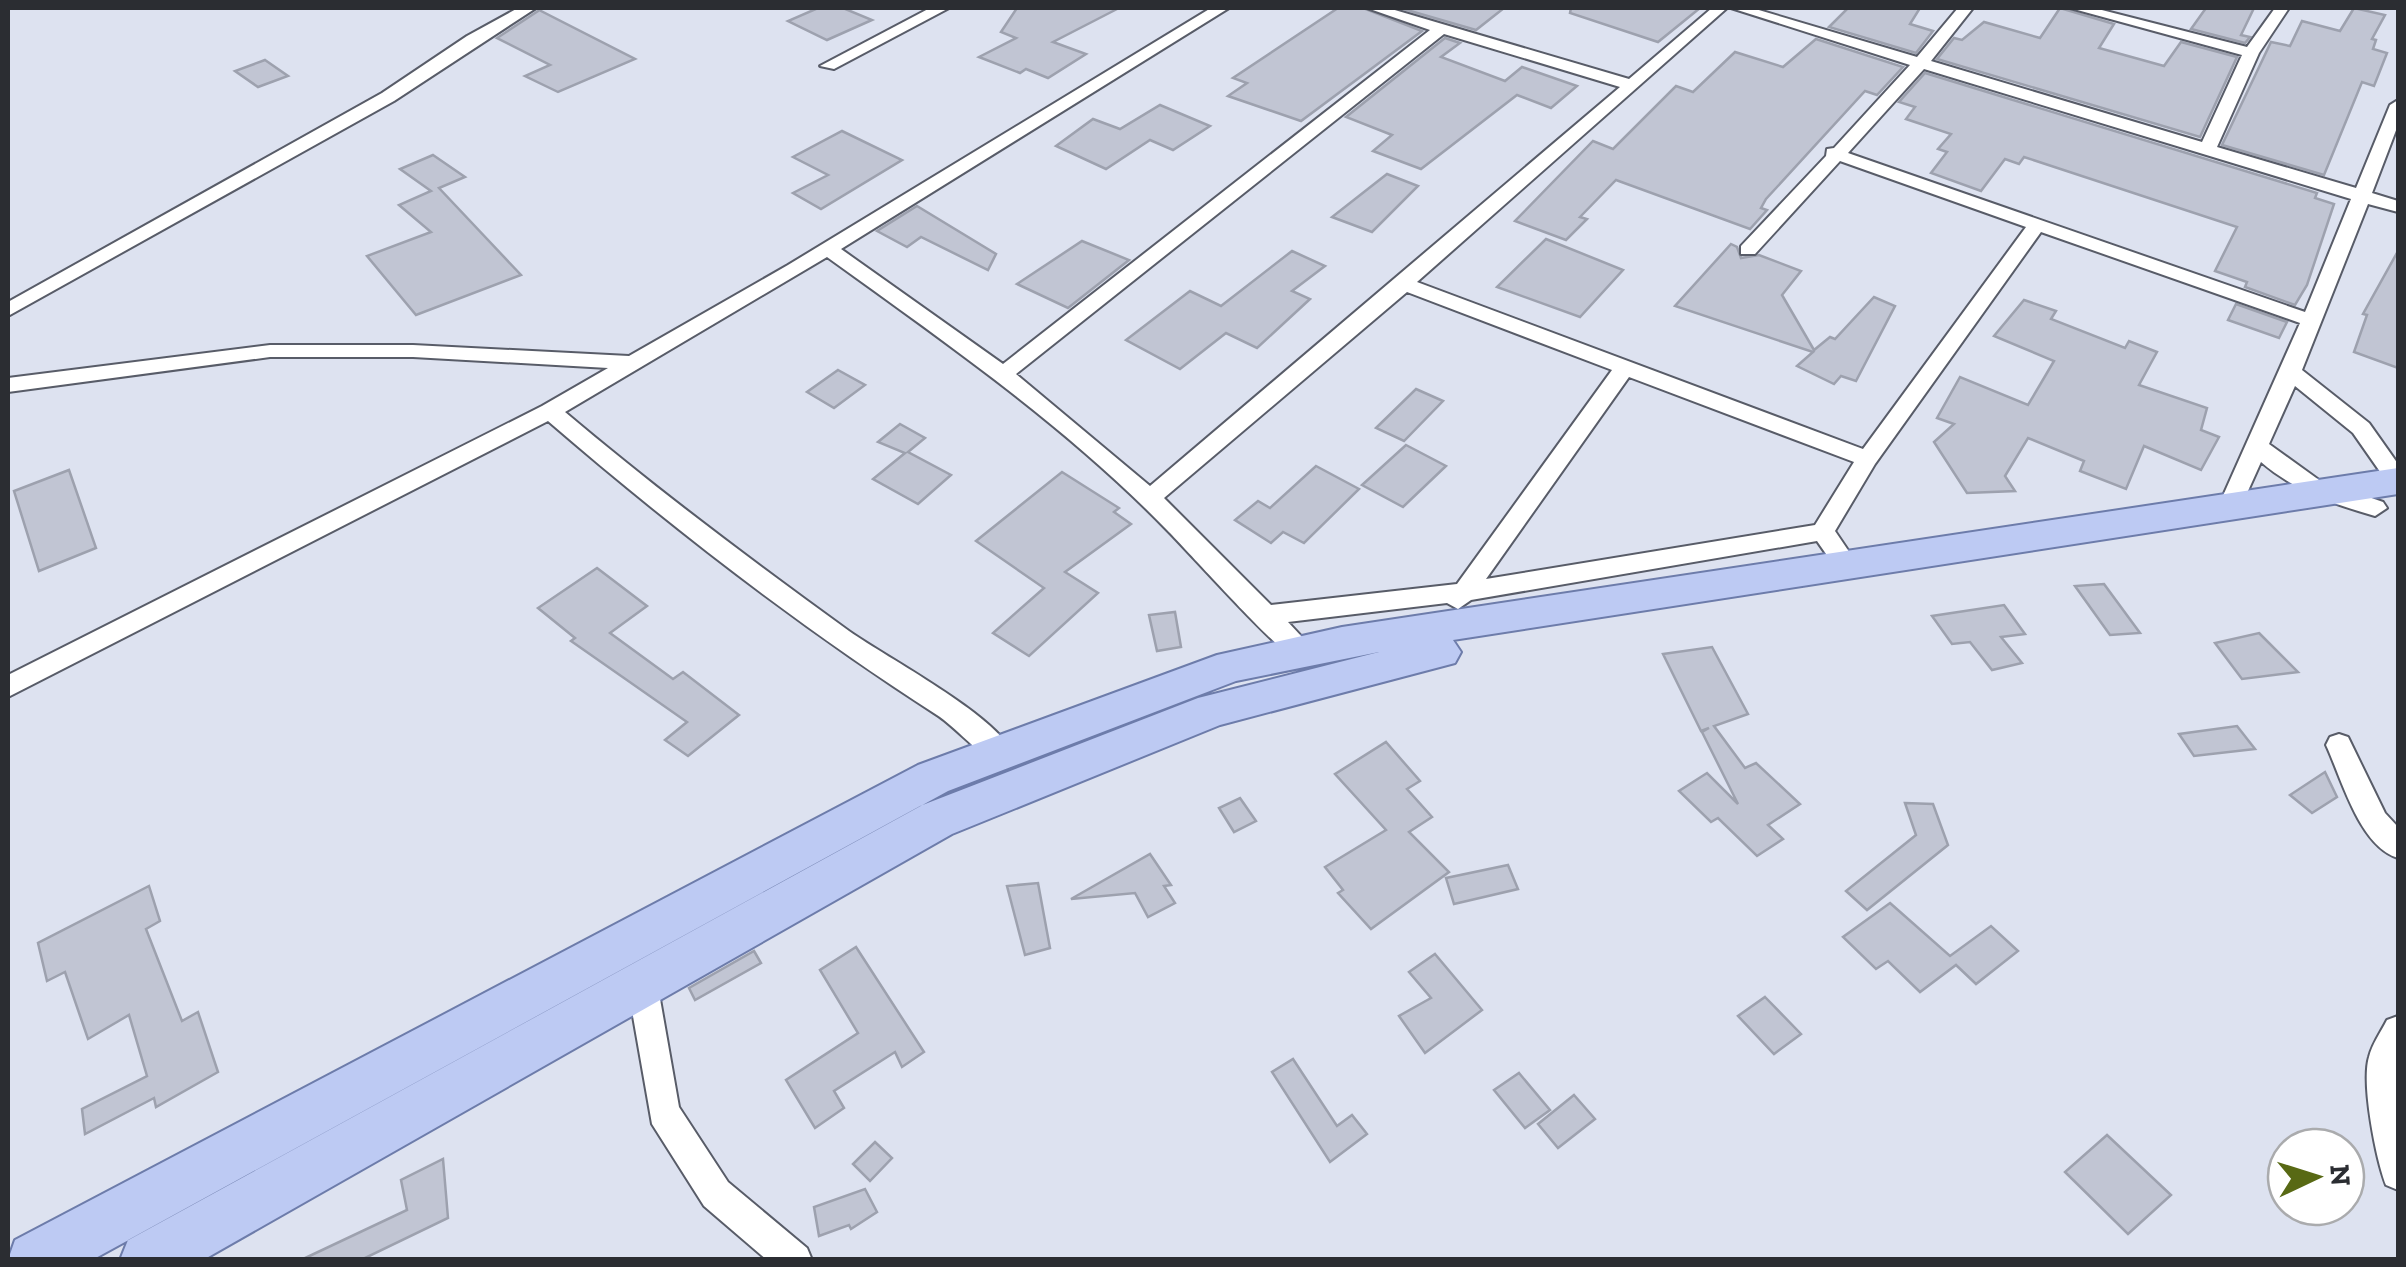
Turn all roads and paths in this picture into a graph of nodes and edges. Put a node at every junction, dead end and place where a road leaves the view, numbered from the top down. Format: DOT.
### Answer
graph roads {
  1 [pos="528,8"];
  2 [pos="942,8"];
  3 [pos="1221,8"];
  4 [pos="1374,8"];
  5 [pos="1720,8"];
  6 [pos="1738,8"];
  7 [pos="1966,8"];
  8 [pos="2078,8"];
  9 [pos="2282,8"];
  10 [pos="1442,28"];
  11 [pos="2252,53"];
  12 [pos="1924,62"];
  13 [pos="828,66"];
  14 [pos="1631,86"];
  15 [pos="2398,104"];
  16 [pos="2207,151"];
  17 [pos="1833,153"];
  18 [pos="2360,195"];
  19 [pos="2398,207"];
  20 [pos="2036,226"];
  21 [pos="828,249"];
  22 [pos="1748,250"];
  23 [pos="1404,284"];
  24 [pos="8,310"];
  25 [pos="2310,320"];
  26 [pos="628,363"];
  27 [pos="1627,365"];
  28 [pos="2291,372"];
  29 [pos="1003,374"];
  30 [pos="8,384"];
  31 [pos="550,410"];
  32 [pos="2361,428"];
  33 [pos="2398,442"];
  34 [pos="2257,444"];
  35 [pos="1867,459"];
  36 [pos="2319,493"];
  37 [pos="2393,493"];
  38 [pos="1150,498"];
  39 [pos="2230,507"];
  40 [pos="1835,548"];
  41 [pos="1463,592"];
  42 [pos="1264,614"];
  43 [pos="1437,628"];
  44 [pos="1302,651"];
  45 [pos="8,688"];
  46 [pos="2339,745"];
  47 [pos="1000,752"];
  48 [pos="2398,846"];
  49 [pos="642,982"];
  50 [pos="2398,1030"];
  51 [pos="2398,1173"];
  52 [pos="34,1260"];
  53 [pos="148,1260"];
  54 [pos="794,1260"];
  1 -- 24 [label="street"];
  2 -- 13 [label="street"];
  3 -- 21 [label="street"];
  4 -- 10 [label="street"];
  5 -- 14 [label="street"];
  6 -- 12 [label="street"];
  7 -- 12 [label="street"];
  8 -- 11 [label="street"];
  9 -- 11 [label="street"];
  10 -- 14 [label="street"];
  10 -- 29 [label="street"];
  11 -- 16 [label="street"];
  12 -- 16 [label="street"];
  12 -- 17 [label="street"];
  14 -- 23 [label="street"];
  15 -- 18 [label="street"];
  16 -- 18 [label="street"];
  17 -- 20 [label="street"];
  17 -- 22 [label="street"];
  18 -- 19 [label="street"];
  18 -- 25 [label="street"];
  20 -- 25 [label="street"];
  20 -- 35 [label="street"];
  21 -- 26 [label="street"];
  21 -- 29 [label="street"];
  23 -- 27 [label="street"];
  23 -- 38 [label="street"];
  25 -- 28 [label="street"];
  26 -- 30 [label="street"];
  26 -- 31 [label="street"];
  27 -- 35 [label="street"];
  27 -- 41 [label="street"];
  28 -- 32 [label="street"];
  28 -- 34 [label="street"];
  29 -- 38 [label="street"];
  31 -- 45 [label="street"];
  31 -- 47 [label="street"];
  32 -- 33 [label="street"];
  32 -- 37 [label="street"];
  34 -- 36 [label="street"];
  34 -- 39 [label="street"];
  35 -- 40 [label="street"];
  36 -- 37 [label="main road"];
  36 -- 39 [label="main road"];
  37 -- 49 [label="main road"];
  38 -- 42 [label="street"];
  39 -- 40 [label="main road"];
  40 -- 41 [label="street"];
  40 -- 43 [label="main road"];
  41 -- 42 [label="street"];
  41 -- 43 [label="street"];
  42 -- 44 [label="street"];
  43 -- 44 [label="main road"];
  44 -- 47 [label="main road"];
  46 -- 48 [label="street"];
  47 -- 52 [label="main road"];
  49 -- 53 [label="main road"];
  49 -- 54 [label="street"];
  50 -- 51 [label="street"];
}
